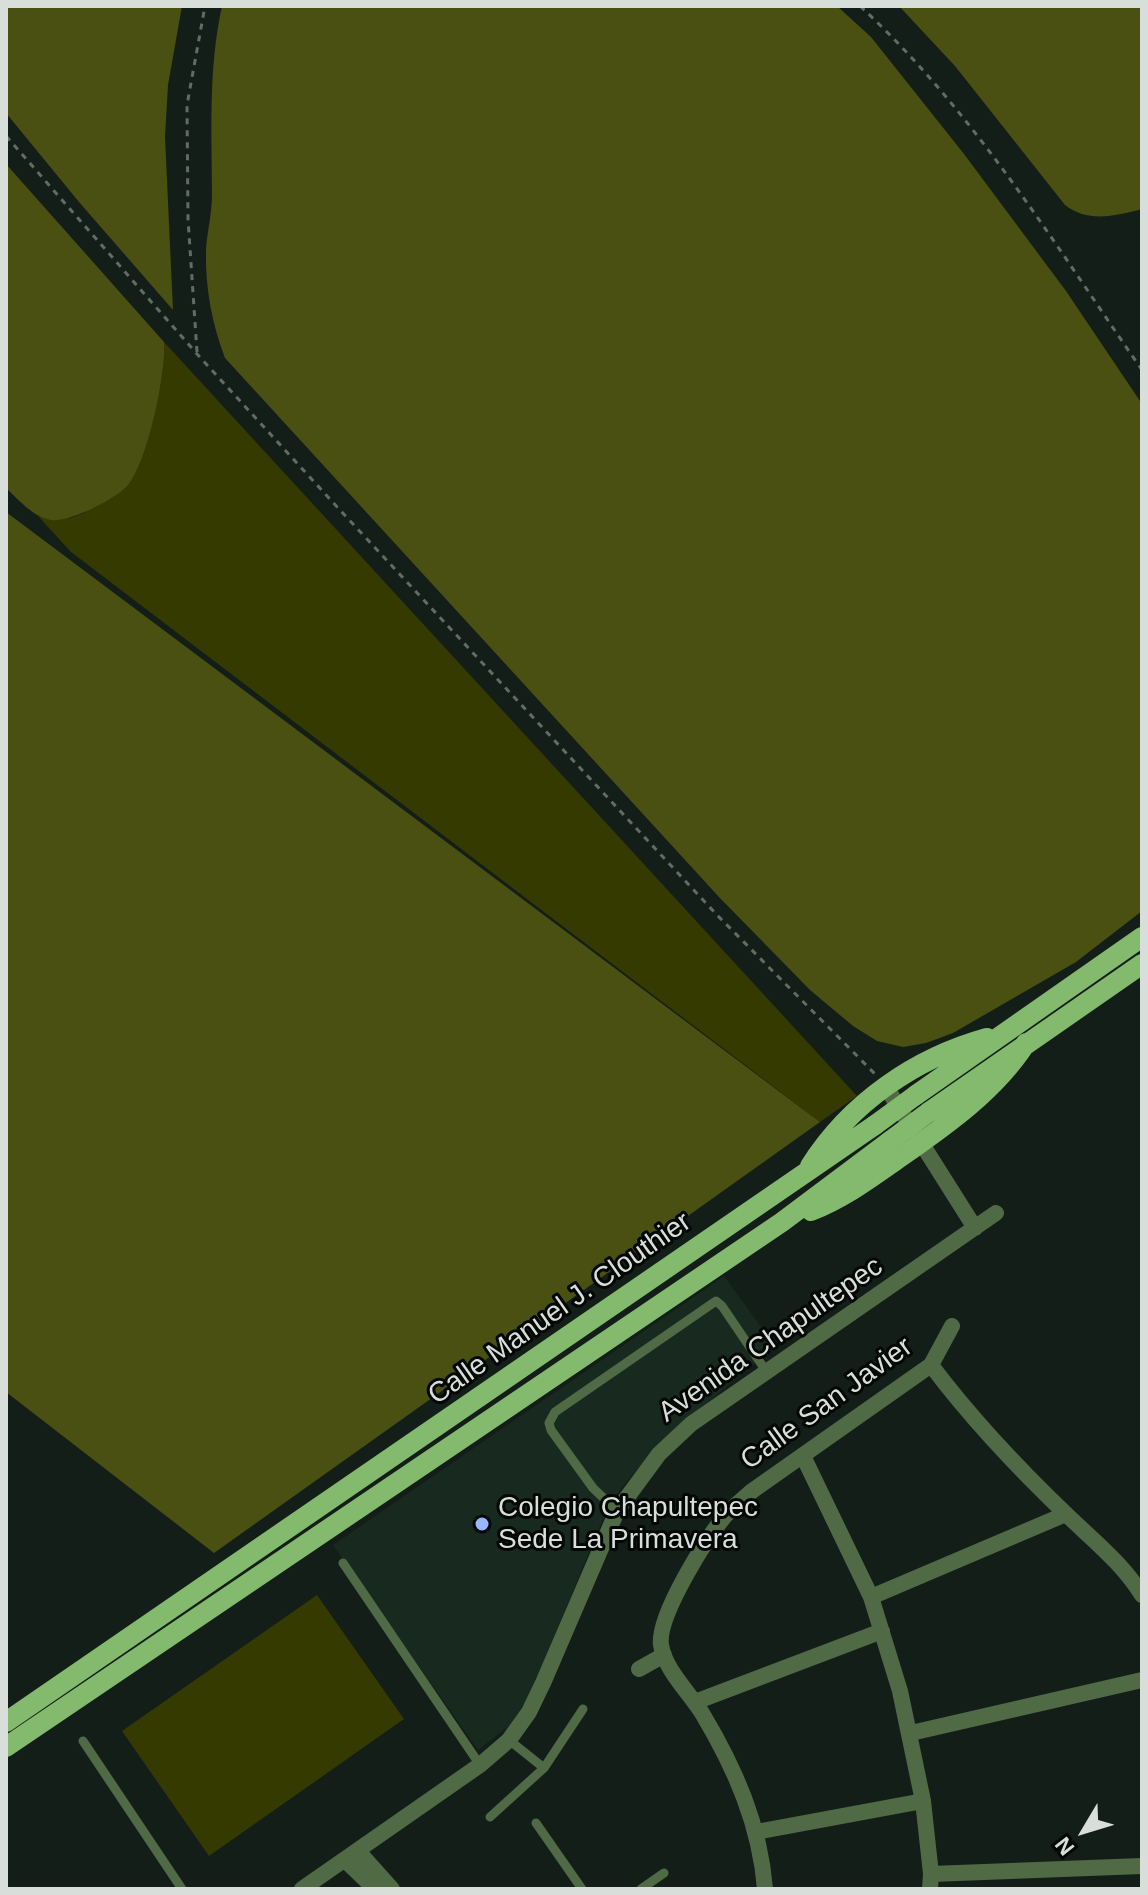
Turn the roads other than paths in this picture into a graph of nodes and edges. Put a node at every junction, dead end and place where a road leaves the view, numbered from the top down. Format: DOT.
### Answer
graph roads {
  1 [pos="1142,937"];
  2 [pos="1142,964"];
  3 [pos="1003,1034"];
  4 [pos="1026,1043"];
  5 [pos="886,1087"];
  6 [pos="920,1143"];
  7 [pos="806,1173"];
  8 [pos="996,1213"];
  9 [pos="782,1222"];
  10 [pos="975,1228"];
  11 [pos="952,1326"];
  12 [pos="931,1365"];
  13 [pos="766,1371"];
  14 [pos="803,1456"];
  15 [pos="617,1511"];
  16 [pos="1066,1514"];
  17 [pos="343,1563"];
  18 [pos="1142,1595"];
  19 [pos="871,1597"];
  20 [pos="882,1631"];
  21 [pos="663,1650"];
  22 [pos="639,1669"];
  23 [pos="1142,1680"];
  24 [pos="695,1702"];
  25 [pos="583,1709"];
  26 [pos="6,1722"];
  27 [pos="911,1733"];
  28 [pos="509,1740"];
  29 [pos="83,1741"];
  30 [pos="6,1747"];
  31 [pos="480,1765"];
  32 [pos="544,1768"];
  33 [pos="923,1801"];
  34 [pos="490,1817"];
  35 [pos="536,1823"];
  36 [pos="756,1832"];
  37 [pos="351,1855"];
  38 [pos="1142,1866"];
  39 [pos="664,1873"];
  40 [pos="930,1881"];
  41 [pos="182,1889"];
  42 [pos="302,1889"];
  43 [pos="375,1889"];
  44 [pos="392,1889"];
  45 [pos="582,1889"];
  46 [pos="641,1889"];
  47 [pos="765,1889"];
  1 -- 3 [label="main road, Calle Manuel J. Clouthier"];
  2 -- 4 [label="main road, Calle Manuel J. Clouthier"];
  3 -- 5 [label="main road"];
  3 -- 7 [label="main road, Calle Manuel J. Clouthier, bridge"];
  4 -- 6 [label="main road"];
  4 -- 9 [label="main road, Calle Manuel J. Clouthier, bridge"];
  5 -- 6 [label="street"];
  5 -- 7 [label="main road"];
  6 -- 9 [label="main road"];
  6 -- 10 [label="street"];
  7 -- 26 [label="main road, Calle Manuel J. Clouthier"];
  8 -- 10 [label="street, Avenida Chapultepec"];
  9 -- 30 [label="main road, Calle Manuel J. Clouthier"];
  10 -- 13 [label="street, Avenida Chapultepec"];
  11 -- 12 [label="street, Calle San Javier"];
  12 -- 14 [label="street, Calle San Javier"];
  12 -- 16 [label="street"];
  13 -- 15 [label="street, Avenida Chapultepec"];
  13 -- 15 [label="lane"];
  14 -- 19 [label="street"];
  14 -- 21 [label="street, Calle San Javier"];
  15 -- 28 [label="street, Avenida Chapultepec"];
  16 -- 18 [label="street"];
  16 -- 19 [label="street"];
  17 -- 31 [label="lane"];
  19 -- 20 [label="street"];
  20 -- 24 [label="street"];
  20 -- 27 [label="street"];
  21 -- 22 [label="street"];
  21 -- 24 [label="street"];
  23 -- 27 [label="street"];
  24 -- 36 [label="street"];
  25 -- 32 [label="lane"];
  27 -- 33 [label="street"];
  28 -- 31 [label="street, Avenida Chapultepec"];
  28 -- 32 [label="lane"];
  29 -- 41 [label="lane"];
  31 -- 37 [label="street, Avenida Chapultepec"];
  32 -- 34 [label="lane"];
  33 -- 36 [label="street"];
  33 -- 40 [label="street"];
  35 -- 45 [label="lane"];
  36 -- 47 [label="street"];
  37 -- 42 [label="street, Avenida Chapultepec"];
  37 -- 43 [label="street"];
  37 -- 44 [label="street"];
  38 -- 40 [label="street"];
  39 -- 46 [label="lane"];
}
